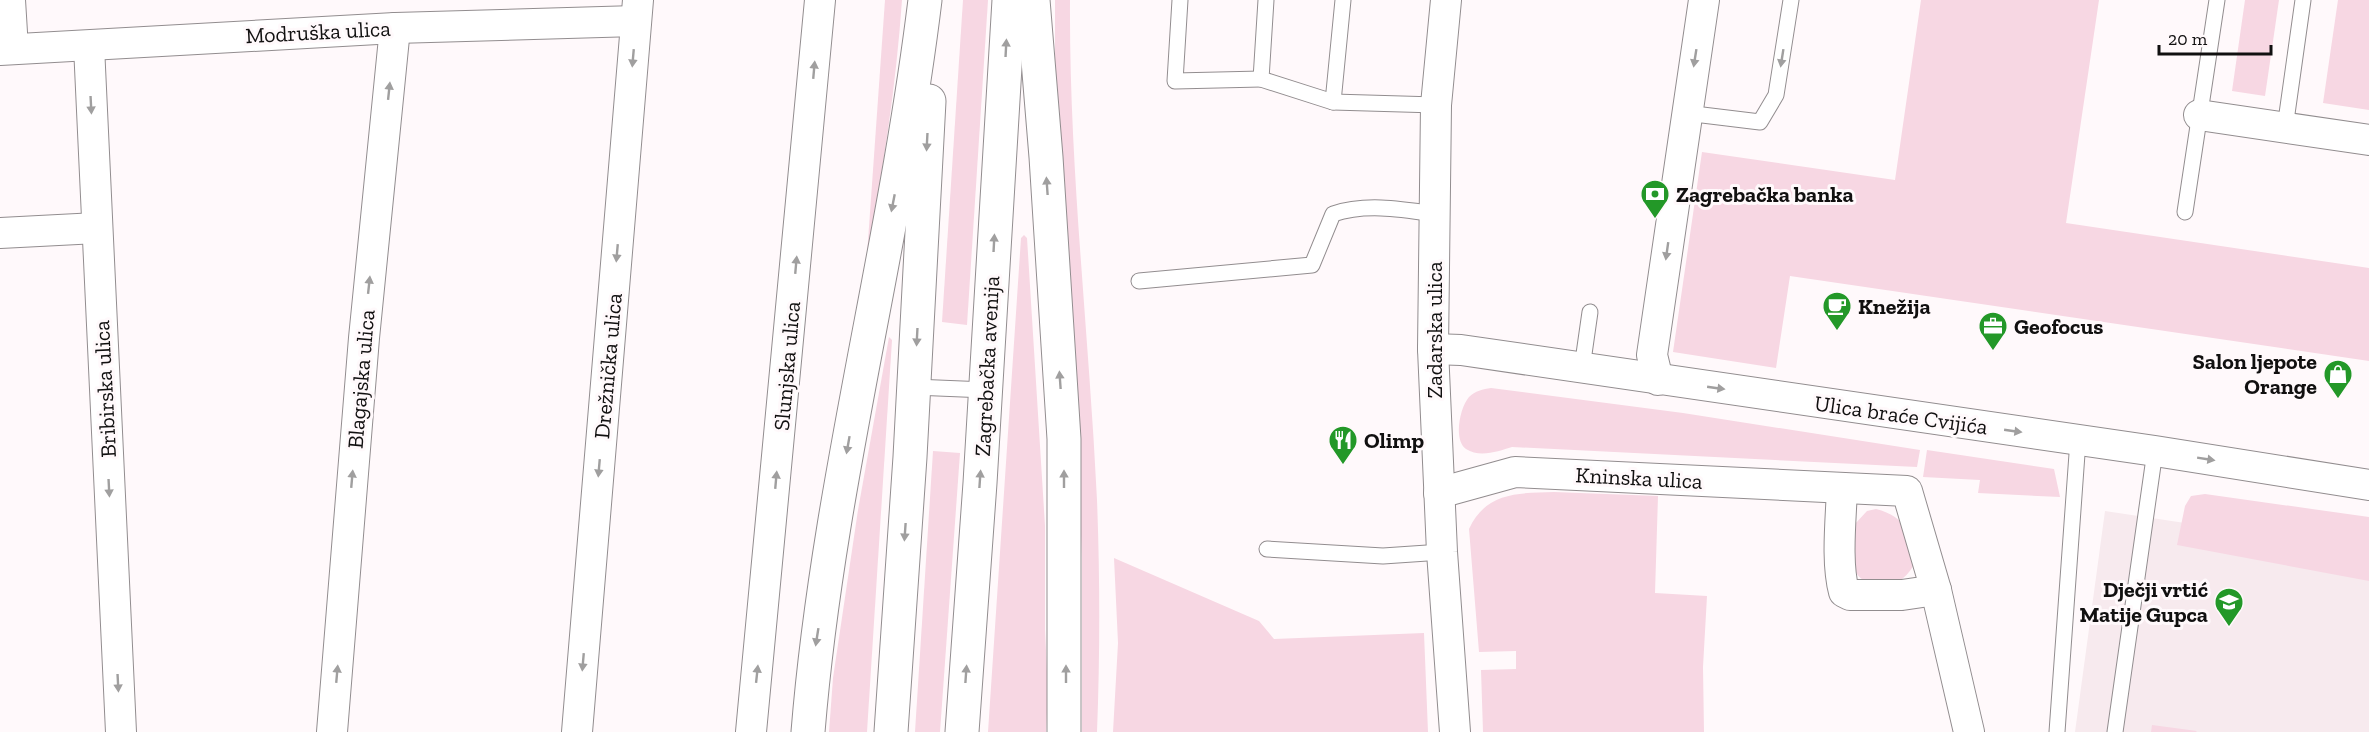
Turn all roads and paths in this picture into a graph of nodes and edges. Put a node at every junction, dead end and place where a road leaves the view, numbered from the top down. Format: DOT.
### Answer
graph roads {
  1 [pos="10,0"];
  2 [pos="820,0"];
  3 [pos="924,0"];
  4 [pos="934,0"];
  5 [pos="1009,0"];
  6 [pos="1033,0"];
  7 [pos="1180,0"];
  8 [pos="1266,0"];
  9 [pos="1343,0"];
  10 [pos="1446,0"];
  11 [pos="1704,0"];
  12 [pos="1791,0"];
  13 [pos="2217,0"];
  14 [pos="2303,0"];
  15 [pos="637,10"];
  16 [pos="395,27"];
  17 [pos="89,46"];
  18 [pos="6,49"];
  19 [pos="1261,80"];
  20 [pos="1333,102"];
  21 [pos="1436,105"];
  22 [pos="1686,113"];
  23 [pos="2199,115"];
  24 [pos="2284,128"];
  25 [pos="2369,140"];
  26 [pos="2185,212"];
  27 [pos="1435,214"];
  28 [pos="97,228"];
  29 [pos="0,233"];
  30 [pos="1139,281"];
  31 [pos="1590,312"];
  32 [pos="1433,348"];
  33 [pos="1582,368"];
  34 [pos="1658,380"];
  35 [pos="914,387"];
  36 [pos="986,390"];
  37 [pos="2078,440"];
  38 [pos="2155,451"];
  39 [pos="2369,485"];
  40 [pos="1842,488"];
  41 [pos="1438,493"];
  42 [pos="1267,549"];
  43 [pos="1442,552"];
  44 [pos="1936,590"];
  45 [pos="121,732"];
  46 [pos="332,732"];
  47 [pos="577,732"];
  48 [pos="751,732"];
  49 [pos="808,732"];
  50 [pos="891,732"];
  51 [pos="962,732"];
  52 [pos="1064,732"];
  53 [pos="1455,732"];
  54 [pos="1969,732"];
  55 [pos="2057,732"];
  56 [pos="2115,732"];
  1 -- 18 [label="street"];
  48 -- 2 [label="street, Slunjska ulica, one-way"];
  3 -- 49 [label="main road, one-way"];
  4 -- 35 [label="main road, one-way"];
  36 -- 5 [label="main road, Zagrebačka avenija, one-way"];
  52 -- 6 [label="main road, one-way"];
  7 -- 19 [label="lane"];
  8 -- 19 [label="lane"];
  9 -- 20 [label="lane"];
  10 -- 21 [label="street, Zadarska ulica"];
  11 -- 22 [label="street, one-way"];
  12 -- 22 [label="lane, one-way"];
  13 -- 23 [label="lane"];
  14 -- 24 [label="lane"];
  15 -- 16 [label="street, Modruška ulica"];
  15 -- 47 [label="street, Drežnička ulica, one-way"];
  16 -- 17 [label="street, Modruška ulica"];
  46 -- 16 [label="street, Blagajska ulica, one-way"];
  17 -- 18 [label="street, Modruška ulica"];
  17 -- 28 [label="street, Bribirska ulica, one-way"];
  19 -- 20 [label="lane"];
  20 -- 21 [label="lane"];
  21 -- 27 [label="street, Zadarska ulica"];
  22 -- 34 [label="street, one-way"];
  23 -- 24 [label="street"];
  23 -- 26 [label="lane"];
  24 -- 25 [label="street"];
  27 -- 30 [label="lane"];
  27 -- 32 [label="street, Zadarska ulica"];
  28 -- 29 [label="street"];
  28 -- 45 [label="street, Bribirska ulica, one-way"];
  31 -- 33 [label="lane"];
  32 -- 33 [label="street, Ulica braće Cvijića"];
  32 -- 41 [label="street, Zadarska ulica"];
  33 -- 34 [label="street, Ulica braće Cvijića"];
  34 -- 37 [label="street, Ulica braće Cvijića, one-way"];
  35 -- 36 [label="lane"];
  35 -- 50 [label="main road, one-way"];
  51 -- 36 [label="main road, Zagrebačka avenija, one-way"];
  37 -- 38 [label="street, Ulica braće Cvijića"];
  37 -- 55 [label="lane"];
  38 -- 39 [label="street, Ulica braće Cvijića, one-way"];
  38 -- 56 [label="lane"];
  40 -- 41 [label="street, Kninska ulica"];
  40 -- 44 [label="street, Kninska ulica"];
  40 -- 44 [label="street"];
  41 -- 43 [label="street, Zadarska ulica"];
  42 -- 43 [label="lane"];
  43 -- 53 [label="street, Zadarska ulica"];
  44 -- 54 [label="street, Kninska ulica"];
}
